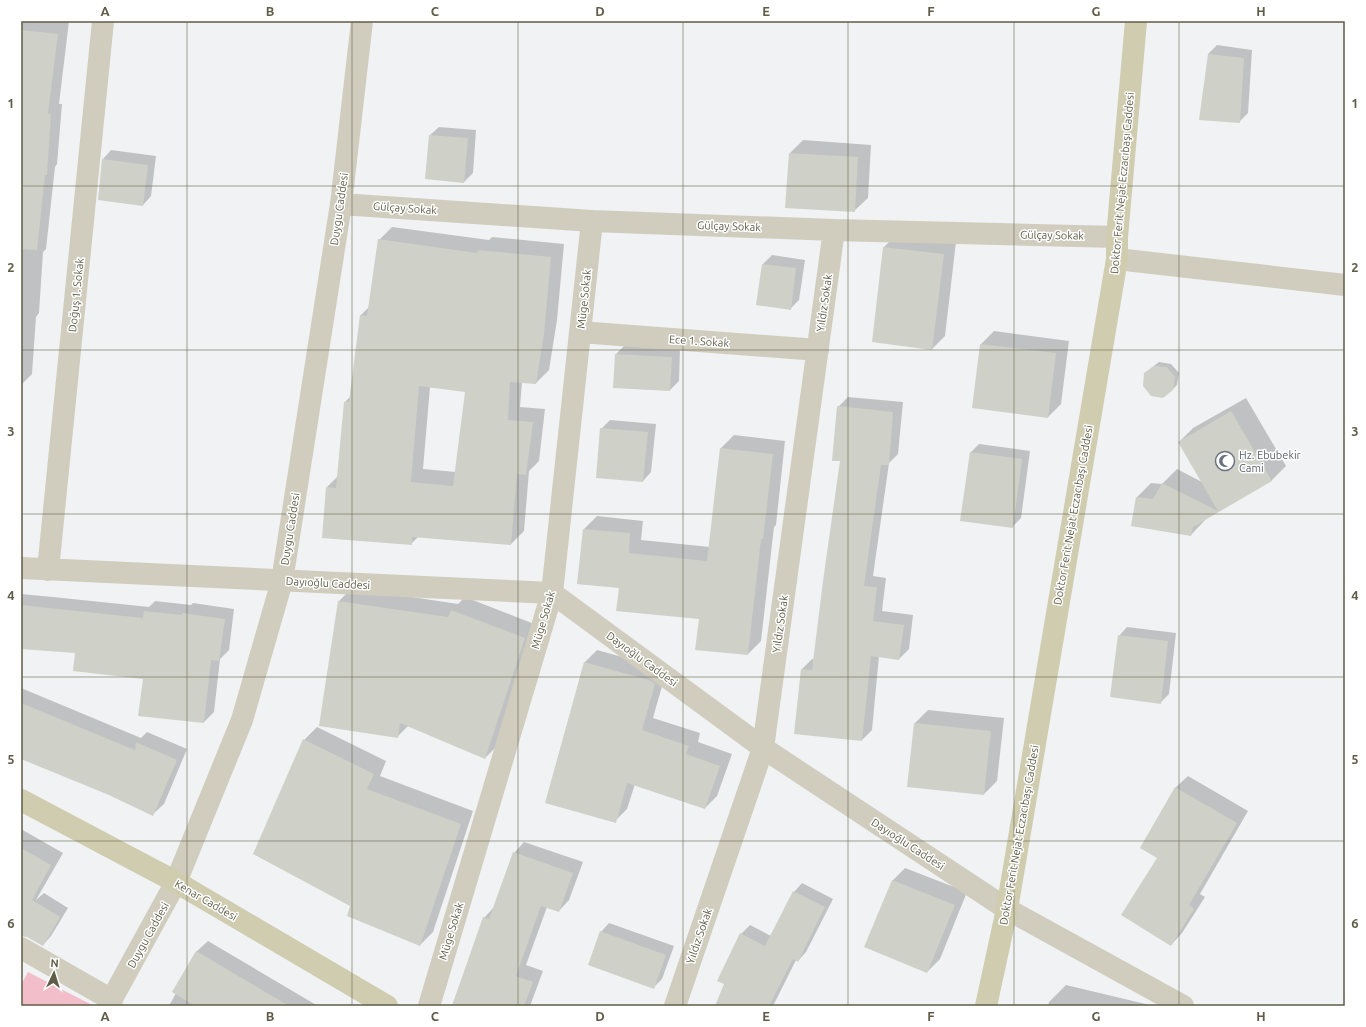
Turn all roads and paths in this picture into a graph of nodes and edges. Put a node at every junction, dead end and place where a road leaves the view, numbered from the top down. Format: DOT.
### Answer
graph roads {
  1 [pos="104,21"];
  2 [pos="362,21"];
  3 [pos="1136,21"];
  4 [pos="341,204"];
  5 [pos="592,221"];
  6 [pos="834,230"];
  7 [pos="1117,237"];
  8 [pos="1117,259"];
  9 [pos="1345,285"];
  10 [pos="580,332"];
  11 [pos="818,350"];
  12 [pos="21,568"];
  13 [pos="48,570"];
  14 [pos="282,581"];
  15 [pos="552,593"];
  16 [pos="763,748"];
  17 [pos="21,800"];
  18 [pos="176,882"];
  19 [pos="1007,909"];
  20 [pos="21,948"];
  21 [pos="110,1003"];
  22 [pos="386,1006"];
  23 [pos="429,1006"];
  24 [pos="675,1006"];
  25 [pos="986,1006"];
  26 [pos="1184,1006"];
  1 -- 13 [label="street, Doğuş 1. Sokak"];
  2 -- 4 [label="street, Duygu Caddesi"];
  3 -- 7 [label="main road, Doktor Ferit Nejat Eczacıbaşı Caddesi"];
  4 -- 5 [label="street, Gülçay Sokak"];
  4 -- 14 [label="street, Duygu Caddesi"];
  5 -- 6 [label="street, Gülçay Sokak"];
  5 -- 10 [label="street, Müge Sokak"];
  6 -- 7 [label="street, Gülçay Sokak"];
  6 -- 11 [label="street, Yıldız Sokak"];
  7 -- 8 [label="main road, Doktor Ferit Nejat Eczacıbaşı Caddesi"];
  8 -- 9 [label="street"];
  8 -- 19 [label="main road, Doktor Ferit Nejat Eczacıbaşı Caddesi"];
  10 -- 11 [label="street, Ece 1. Sokak"];
  10 -- 15 [label="street, Müge Sokak"];
  11 -- 16 [label="street, Yıldız Sokak"];
  12 -- 13 [label="street, Dayıoğlu Caddesi"];
  13 -- 14 [label="street, Dayıoğlu Caddesi"];
  14 -- 15 [label="street, Dayıoğlu Caddesi"];
  14 -- 18 [label="street, Duygu Caddesi"];
  15 -- 16 [label="street, Dayıoğlu Caddesi"];
  15 -- 23 [label="street, Müge Sokak"];
  16 -- 19 [label="street, Dayıoğlu Caddesi"];
  16 -- 24 [label="street, Yıldız Sokak"];
  17 -- 18 [label="main road, Kenar Caddesi"];
  18 -- 21 [label="street, Duygu Caddesi"];
  18 -- 22 [label="main road, Kenar Caddesi"];
  19 -- 25 [label="main road, Doktor Ferit Nejat Eczacıbaşı Caddesi"];
  19 -- 26 [label="street, Dayıoğlu Caddesi"];
  20 -- 21 [label="street"];
}
